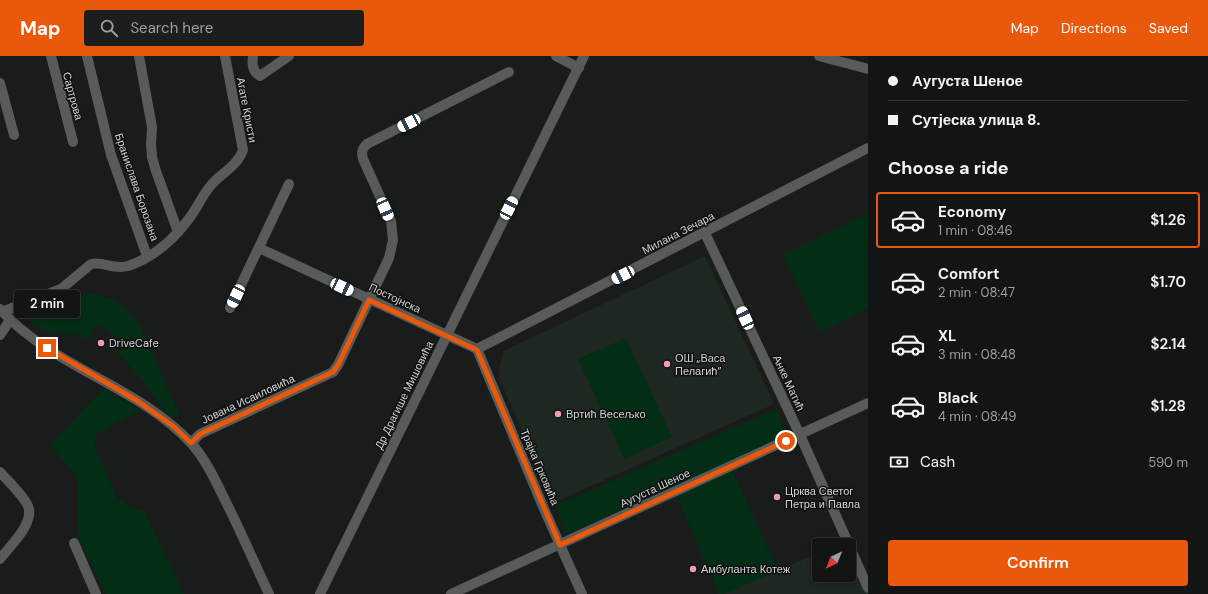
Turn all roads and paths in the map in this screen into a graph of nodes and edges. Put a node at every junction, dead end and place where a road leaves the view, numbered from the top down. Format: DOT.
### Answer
graph roads {
  1 [pos="51,56"];
  2 [pos="87,56"];
  3 [pos="139,56"];
  4 [pos="225,56"];
  5 [pos="253,56"];
  6 [pos="290,56"];
  7 [pos="556,56"];
  8 [pos="584,56"];
  9 [pos="819,56"];
  10 [pos="579,68"];
  11 [pos="868,69"];
  12 [pos="509,72"];
  13 [pos="0,83"];
  14 [pos="14,135"];
  15 [pos="73,142"];
  16 [pos="868,148"];
  17 [pos="288,184"];
  18 [pos="178,232"];
  19 [pos="705,233"];
  20 [pos="259,248"];
  21 [pos="147,256"];
  22 [pos="369,300"];
  23 [pos="230,308"];
  24 [pos="1,310"];
  25 [pos="10,320"];
  26 [pos="0,335"];
  27 [pos="447,335"];
  28 [pos="477,350"];
  29 [pos="868,403"];
  30 [pos="800,435"];
  31 [pos="191,443"];
  32 [pos="0,472"];
  33 [pos="846,538"];
  34 [pos="74,543"];
  35 [pos="560,545"];
  36 [pos="0,558"];
  37 [pos="856,561"];
  38 [pos="868,588"];
  39 [pos="96,594"];
  40 [pos="269,594"];
  41 [pos="320,594"];
  42 [pos="451,594"];
  43 [pos="582,594"];
  1 -- 15 [label="street, Сартрова"];
  2 -- 21 [label="street, Бранислава Борозана"];
  3 -- 18 [label="street"];
  4 -- 18 [label="street, Агате Кристи"];
  5 -- 6 [label="street"];
  7 -- 10 [label="street"];
  8 -- 10 [label="street, Др Драгише Мишовића"];
  9 -- 11 [label="street"];
  10 -- 27 [label="street, Др Драгише Мишовића"];
  12 -- 22 [label="street, Јована Исаиловића"];
  13 -- 14 [label="street"];
  16 -- 19 [label="street, Милана Зечара"];
  17 -- 20 [label="street"];
  18 -- 21 [label="street, Агате Кристи"];
  19 -- 28 [label="street, Милана Зечара"];
  19 -- 30 [label="street, Анке Матић"];
  20 -- 22 [label="street, Постојнска"];
  20 -- 23 [label="street"];
  21 -- 24 [label="street, Агате Кристи"];
  22 -- 27 [label="street, Постојнска"];
  22 -- 31 [label="street, Јована Исаиловића"];
  24 -- 25 [label="street"];
  25 -- 26 [label="street"];
  25 -- 31 [label="street"];
  27 -- 28 [label="street, Постојнска"];
  27 -- 41 [label="street, Др Драгише Мишовића"];
  28 -- 35 [label="street, Трајка Грковића"];
  29 -- 30 [label="street, Аугуста Шеное"];
  30 -- 33 [label="street, Анке Матић"];
  30 -- 35 [label="street, Аугуста Шеное"];
  31 -- 40 [label="street"];
  32 -- 36 [label="street"];
  34 -- 39 [label="street"];
  35 -- 42 [label="street, Аугуста Шеное"];
  35 -- 43 [label="street, Трајка Грковића"];
  37 -- 38 [label="street, Анке Матић"];
}
